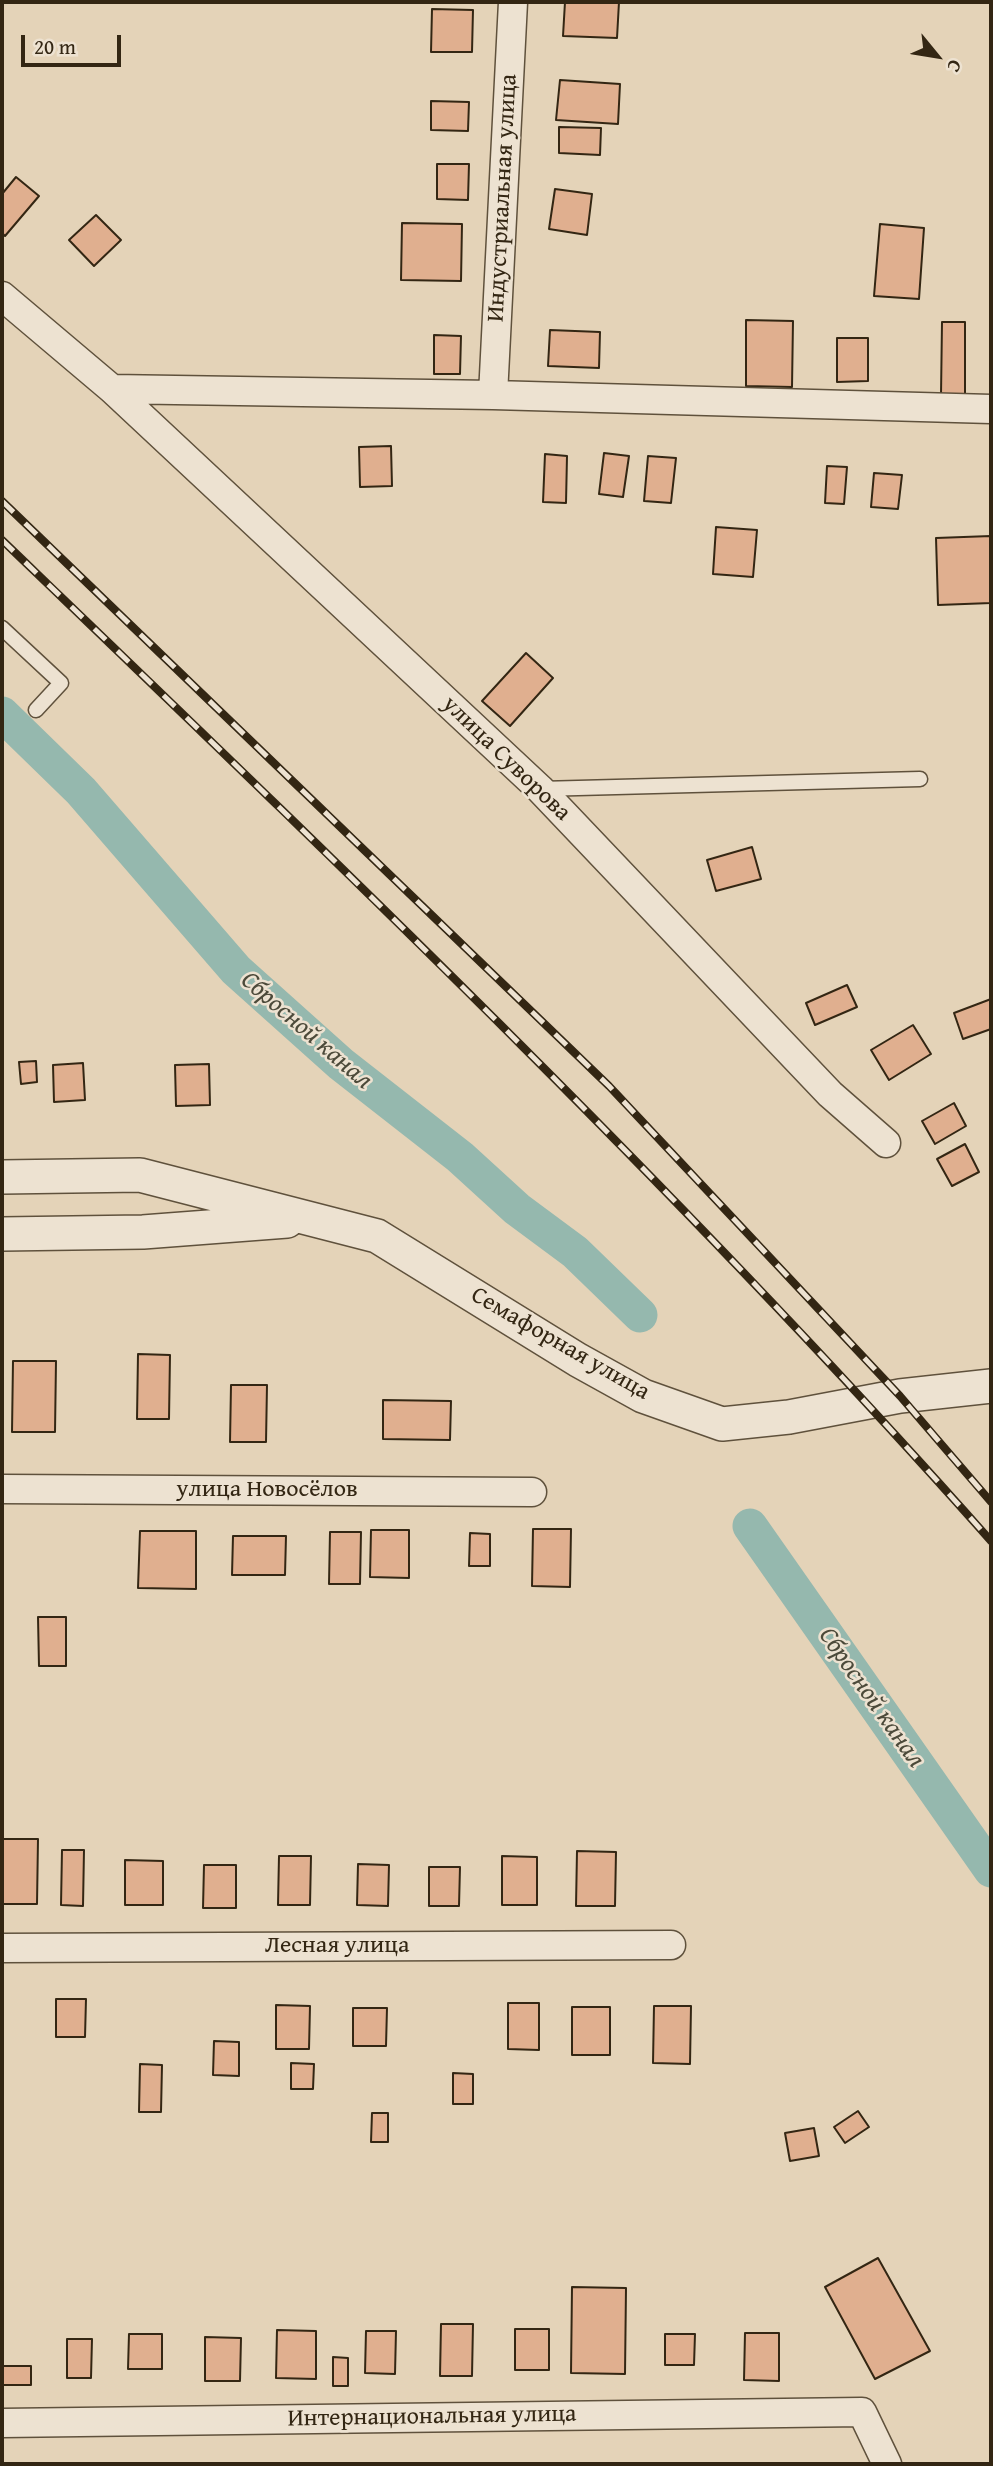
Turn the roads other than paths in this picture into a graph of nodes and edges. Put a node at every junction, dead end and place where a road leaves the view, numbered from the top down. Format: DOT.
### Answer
graph roads {
  1 [pos="513,2"];
  2 [pos="2,296"];
  3 [pos="112,389"];
  4 [pos="493,395"];
  5 [pos="991,409"];
  6 [pos="2,628"];
  7 [pos="36,710"];
  8 [pos="920,779"];
  9 [pos="540,789"];
  10 [pos="886,1143"];
  11 [pos="140,1175"];
  12 [pos="2,1177"];
  13 [pos="314,1219"];
  14 [pos="143,1232"];
  15 [pos="2,1234"];
  16 [pos="991,1386"];
  17 [pos="2,1489"];
  18 [pos="532,1492"];
  19 [pos="671,1945"];
  20 [pos="2,1948"];
  21 [pos="2,2423"];
  22 [pos="887,2464"];
  1 -- 4 [label="street, Индустриальная улица"];
  2 -- 3 [label="street, улица Суворова"];
  3 -- 4 [label="street"];
  3 -- 9 [label="street, улица Суворова"];
  4 -- 5 [label="street"];
  6 -- 7 [label="lane"];
  8 -- 9 [label="lane"];
  9 -- 10 [label="street, улица Суворова"];
  11 -- 12 [label="street, Семафорная улица"];
  11 -- 13 [label="street, Семафорная улица"];
  11 -- 14 [label="street"];
  13 -- 14 [label="street, Семафорная улица"];
  13 -- 16 [label="street, Семафорная улица"];
  14 -- 15 [label="street, Семафорная улица"];
  17 -- 18 [label="street, улица Новосёлов"];
  19 -- 20 [label="street, Лесная улица"];
  21 -- 22 [label="street, Интернациональная улица"];
}
